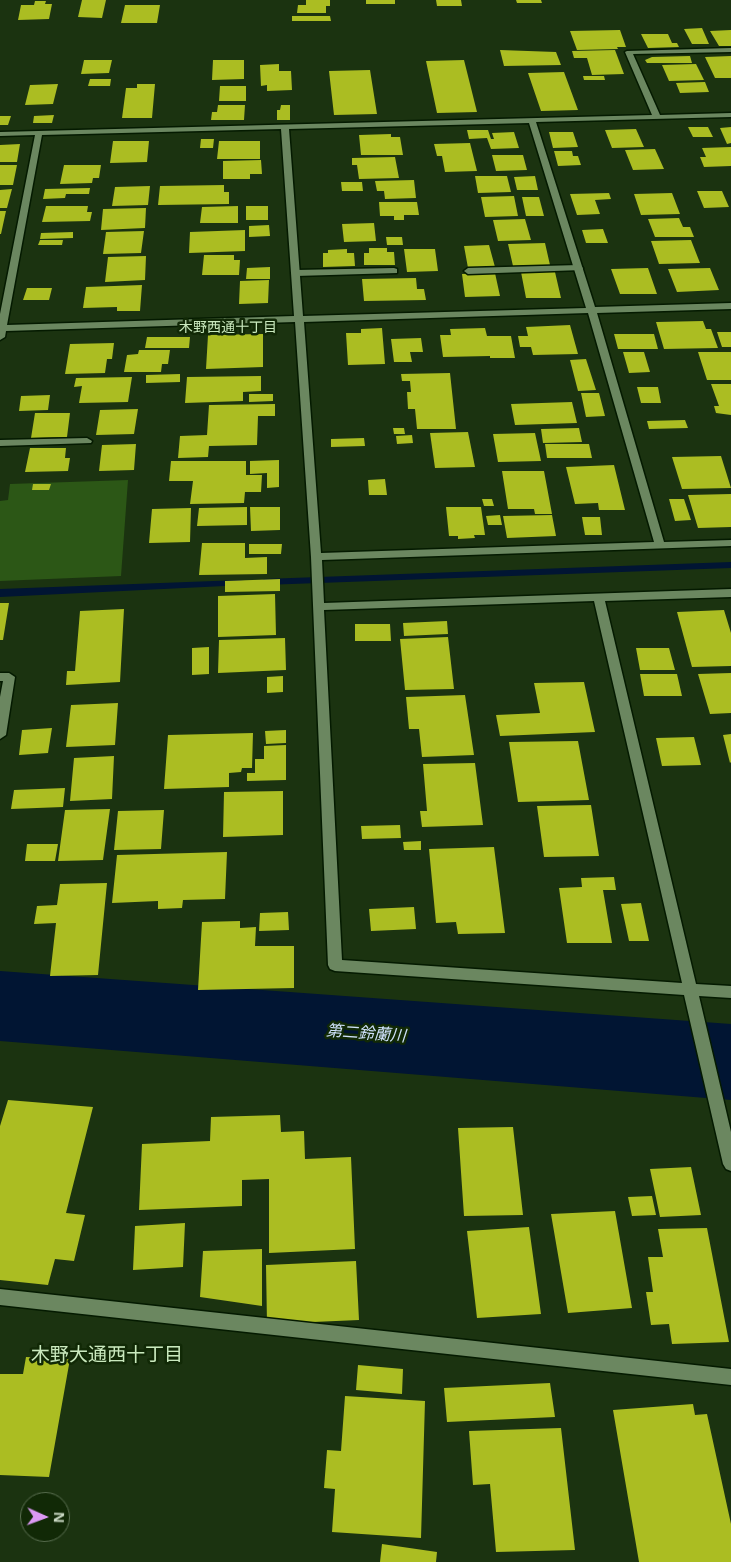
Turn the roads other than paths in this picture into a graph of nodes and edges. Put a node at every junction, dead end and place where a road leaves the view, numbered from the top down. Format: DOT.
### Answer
graph roads {
  1 [pos="731,50"];
  2 [pos="731,114"];
  3 [pos="657,117"];
  4 [pos="532,120"];
  5 [pos="285,127"];
  6 [pos="39,133"];
  7 [pos="0,134"];
  8 [pos="578,268"];
  9 [pos="394,271"];
  10 [pos="468,271"];
  11 [pos="296,273"];
  12 [pos="731,306"];
  13 [pos="592,311"];
  14 [pos="299,320"];
  15 [pos="0,331"];
  16 [pos="87,441"];
  17 [pos="0,443"];
  18 [pos="731,543"];
  19 [pos="660,545"];
  20 [pos="316,557"];
  21 [pos="731,593"];
  22 [pos="599,598"];
  23 [pos="317,607"];
  24 [pos="0,677"];
  25 [pos="0,735"];
  26 [pos="690,989"];
  27 [pos="731,992"];
  28 [pos="731,1164"];
  29 [pos="0,1297"];
  30 [pos="731,1378"];
  1 -- 3 [label="street"];
  2 -- 3 [label="street"];
  3 -- 4 [label="street"];
  4 -- 5 [label="street"];
  4 -- 8 [label="street"];
  5 -- 6 [label="street"];
  5 -- 11 [label="street"];
  6 -- 7 [label="street"];
  6 -- 15 [label="street"];
  8 -- 10 [label="street"];
  8 -- 13 [label="street"];
  9 -- 11 [label="street"];
  11 -- 14 [label="street"];
  12 -- 13 [label="street"];
  13 -- 14 [label="street"];
  13 -- 19 [label="street"];
  14 -- 15 [label="street"];
  14 -- 20 [label="street"];
  16 -- 17 [label="street"];
  18 -- 19 [label="street"];
  19 -- 20 [label="street"];
  20 -- 23 [label="street"];
  21 -- 22 [label="street"];
  22 -- 23 [label="street"];
  22 -- 26 [label="street"];
  23 -- 26 [label="street"];
  24 -- 25 [label="street"];
  26 -- 27 [label="street"];
  26 -- 28 [label="street"];
  29 -- 30 [label="street"];
}
